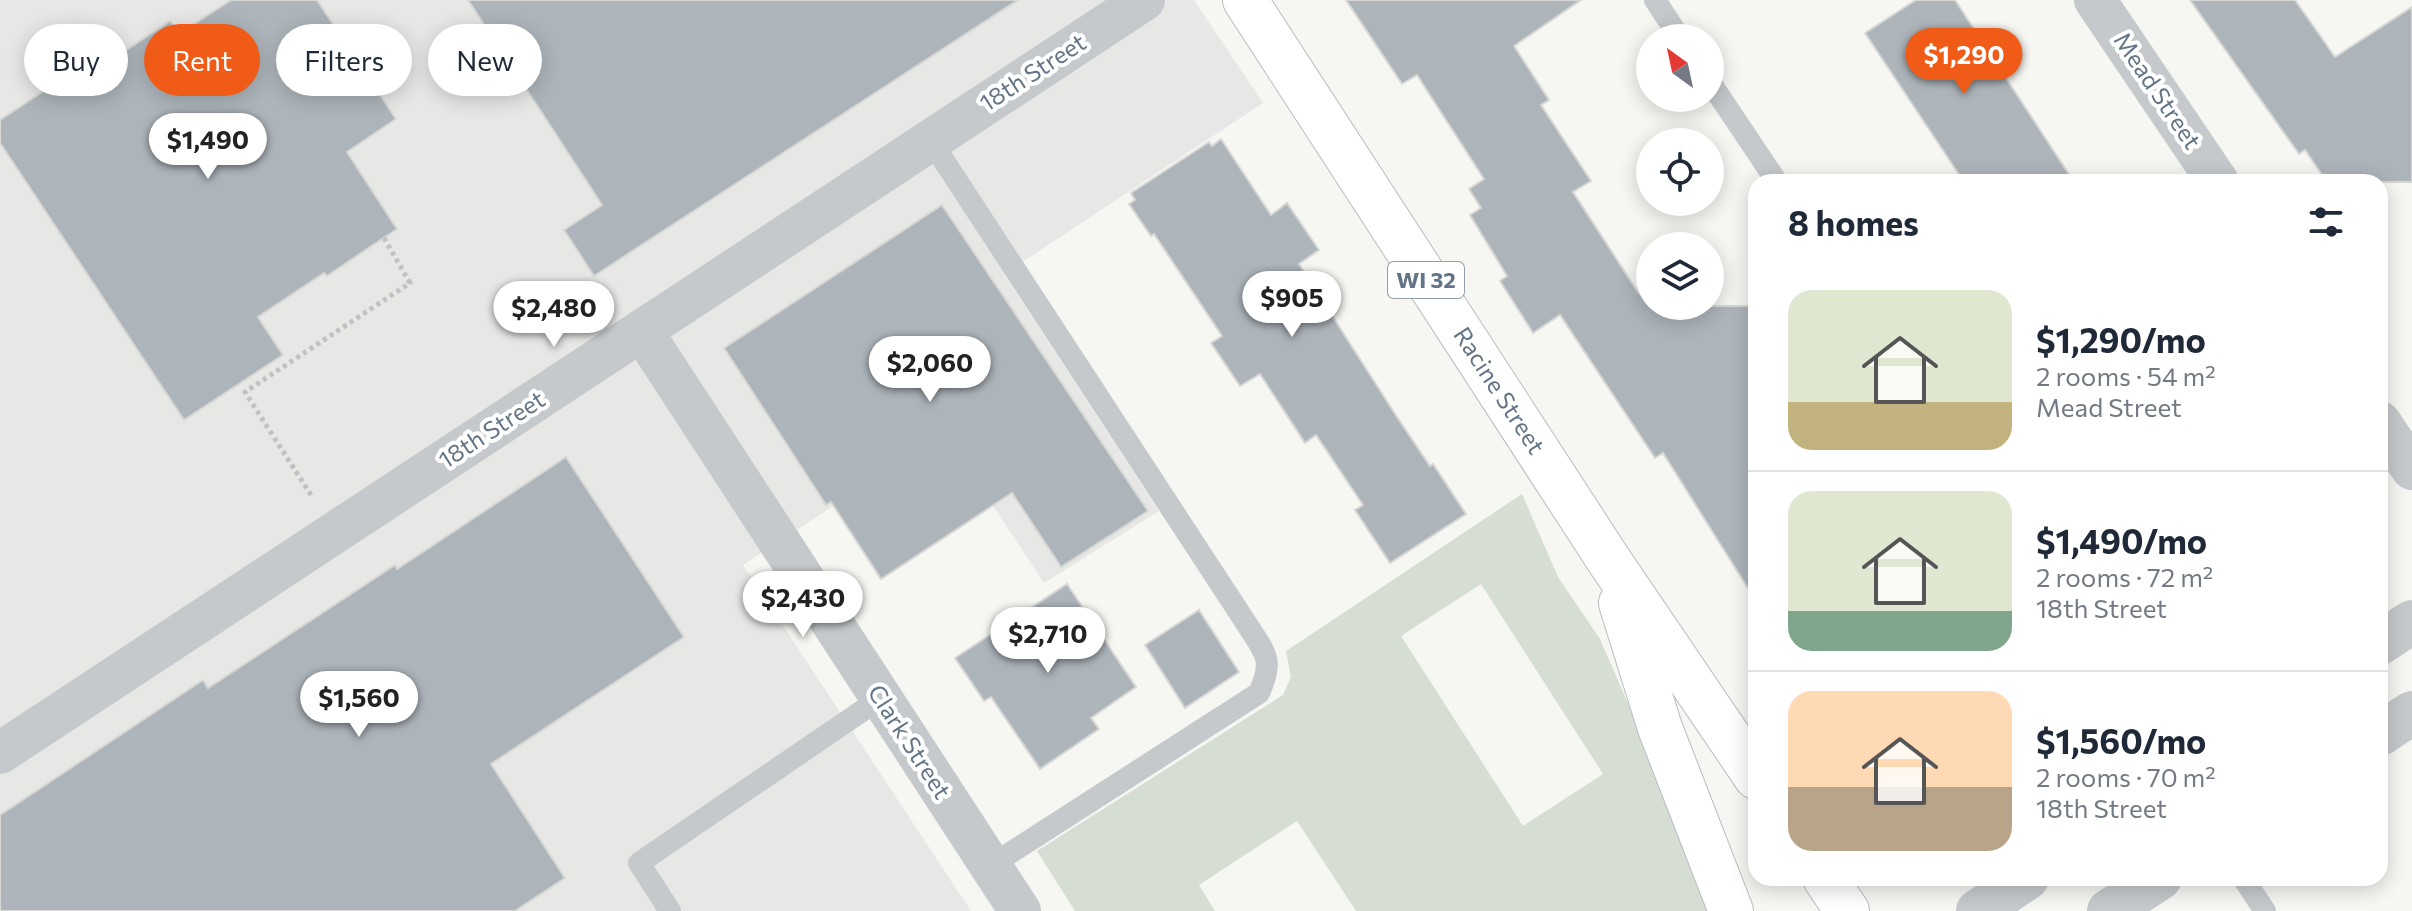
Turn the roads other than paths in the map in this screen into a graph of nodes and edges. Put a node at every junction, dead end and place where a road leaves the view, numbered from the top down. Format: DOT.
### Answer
graph roads {
  1 [pos="1144,0"];
  2 [pos="1245,0"];
  3 [pos="1655,0"];
  4 [pos="2095,0"];
  5 [pos="1671,24"];
  6 [pos="1724,103"];
  7 [pos="931,141"];
  8 [pos="1772,174"];
  9 [pos="2213,174"];
  10 [pos="642,331"];
  11 [pos="2388,434"];
  12 [pos="2412,469"];
  13 [pos="1608,559"];
  14 [pos="2412,622"];
  15 [pos="2388,638"];
  16 [pos="881,698"];
  17 [pos="2412,713"];
  18 [pos="2388,729"];
  19 [pos="0,753"];
  20 [pos="1748,765"];
  21 [pos="990,866"];
  22 [pos="1830,886"];
  23 [pos="2015,886"];
  24 [pos="2148,886"];
  25 [pos="2248,886"];
  26 [pos="670,911"];
  27 [pos="1020,911"];
  28 [pos="1731,911"];
  29 [pos="1847,911"];
  30 [pos="1978,911"];
  31 [pos="2109,911"];
  32 [pos="2265,911"];
  1 -- 7 [label="street, 18th Street"];
  2 -- 13 [label="main road, Racine Street / WI 32"];
  3 -- 5 [label="lane"];
  4 -- 9 [label="street, Mead Street"];
  6 -- 8 [label="lane"];
  7 -- 10 [label="street, 18th Street"];
  7 -- 21 [label="lane"];
  10 -- 16 [label="street, Clark Street"];
  10 -- 19 [label="street, 18th Street"];
  11 -- 12 [label="street"];
  13 -- 20 [label="main road, Racine Street / WI 32"];
  13 -- 28 [label="main road"];
  14 -- 15 [label="street"];
  16 -- 21 [label="street, Clark Street"];
  16 -- 26 [label="lane"];
  17 -- 18 [label="street"];
  21 -- 27 [label="street, Clark Street"];
  22 -- 29 [label="main road"];
  23 -- 30 [label="street"];
  24 -- 31 [label="street"];
  25 -- 32 [label="lane"];
}
